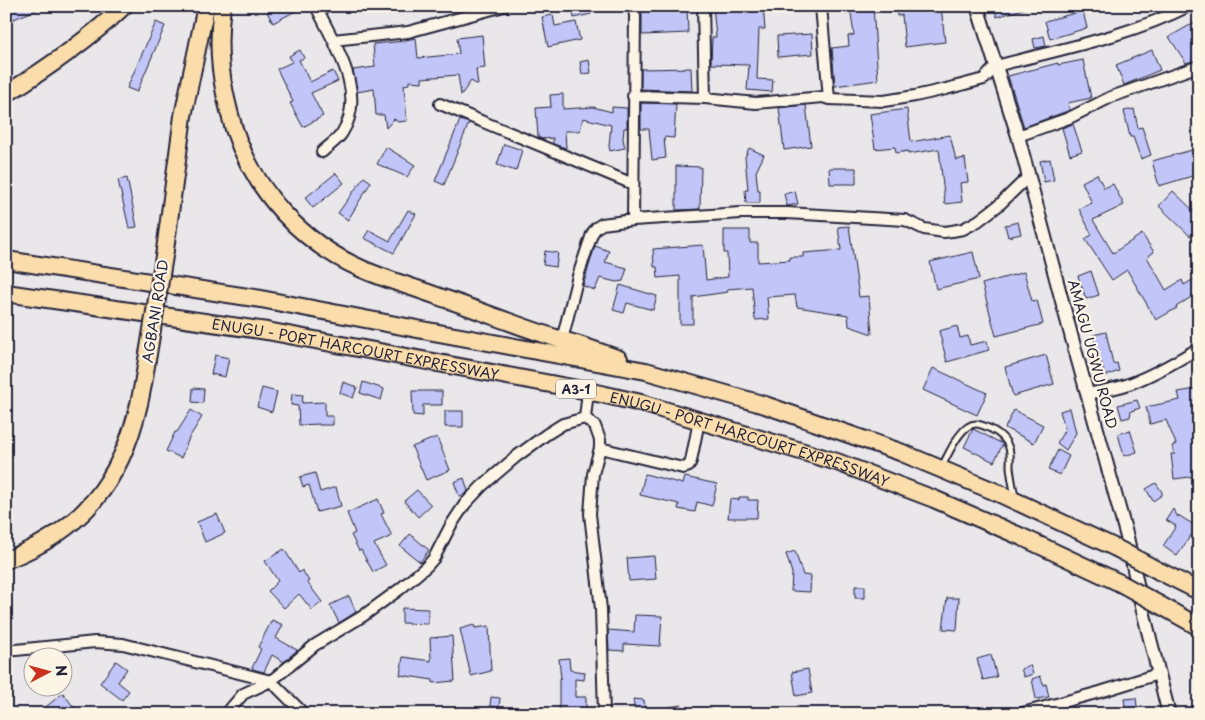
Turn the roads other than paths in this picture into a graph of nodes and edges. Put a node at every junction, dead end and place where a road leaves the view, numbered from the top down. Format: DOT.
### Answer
graph roads {
  1 [pos="124,6"];
  2 [pos="206,6"];
  3 [pos="222,6"];
  4 [pos="316,6"];
  5 [pos="504,6"];
  6 [pos="634,6"];
  7 [pos="703,6"];
  8 [pos="821,6"];
  9 [pos="976,6"];
  10 [pos="1189,6"];
  11 [pos="482,9"];
  12 [pos="333,40"];
  13 [pos="996,66"];
  14 [pos="1199,66"];
  15 [pos="6,94"];
  16 [pos="633,96"];
  17 [pos="705,98"];
  18 [pos="829,99"];
  19 [pos="440,104"];
  20 [pos="1018,136"];
  21 [pos="322,152"];
  22 [pos="1028,177"];
  23 [pos="633,184"];
  24 [pos="633,220"];
  25 [pos="6,260"];
  26 [pos="6,293"];
  27 [pos="29,296"];
  28 [pos="6,306"];
  29 [pos="562,340"];
  30 [pos="1194,351"];
  31 [pos="1199,361"];
  32 [pos="646,371"];
  33 [pos="588,391"];
  34 [pos="1088,394"];
  35 [pos="585,418"];
  36 [pos="700,420"];
  37 [pos="600,448"];
  38 [pos="941,468"];
  39 [pos="1016,501"];
  40 [pos="6,560"];
  41 [pos="1199,591"];
  42 [pos="1199,627"];
  43 [pos="6,651"];
  44 [pos="1158,674"];
  45 [pos="271,681"];
  46 [pos="226,714"];
  47 [pos="304,714"];
  48 [pos="604,714"];
  49 [pos="1019,714"];
  50 [pos="1168,714"];
  1 -- 15 [label="main road"];
  2 -- 40 [label="main road, AGBANI ROAD, bridge"];
  3 -- 29 [label="main road"];
  4 -- 12 [label="street"];
  5 -- 11 [label="street"];
  6 -- 16 [label="street"];
  7 -- 17 [label="street"];
  8 -- 18 [label="street"];
  9 -- 13 [label="street, AMAGU UGWU ROAD"];
  10 -- 13 [label="street"];
  11 -- 12 [label="street"];
  12 -- 21 [label="street"];
  13 -- 18 [label="street"];
  13 -- 20 [label="street, AMAGU UGWU ROAD"];
  14 -- 20 [label="street"];
  16 -- 17 [label="street"];
  16 -- 23 [label="street"];
  17 -- 18 [label="street"];
  19 -- 23 [label="street"];
  20 -- 22 [label="street, AMAGU UGWU ROAD"];
  22 -- 24 [label="street"];
  22 -- 34 [label="street, AMAGU UGWU ROAD"];
  23 -- 24 [label="street"];
  24 -- 29 [label="street"];
  25 -- 32 [label="main road, A3-1"];
  26 -- 27 [label="main road, ENUGU - PORT HARCOURT EXPRESSWAY / A3-1"];
  27 -- 28 [label="main road"];
  27 -- 33 [label="main road, ENUGU - PORT HARCOURT EXPRESSWAY / A3-1"];
  29 -- 32 [label="main road"];
  30 -- 31 [label="street"];
  30 -- 34 [label="street"];
  32 -- 38 [label="main road, A3-1"];
  33 -- 35 [label="street"];
  33 -- 36 [label="main road, ENUGU - PORT HARCOURT EXPRESSWAY / A3-1"];
  34 -- 44 [label="street, AMAGU UGWU ROAD"];
  35 -- 37 [label="street"];
  35 -- 45 [label="street"];
  36 -- 37 [label="street"];
  36 -- 42 [label="main road, ENUGU - PORT HARCOURT EXPRESSWAY / A3-1, bridge"];
  37 -- 48 [label="street"];
  38 -- 39 [label="main road, A3-1"];
  38 -- 39 [label="lane"];
  39 -- 41 [label="main road, A3-1, bridge"];
  43 -- 45 [label="street"];
  44 -- 49 [label="street"];
  44 -- 50 [label="street, AMAGU UGWU ROAD"];
  45 -- 46 [label="street"];
  45 -- 47 [label="street"];
}
